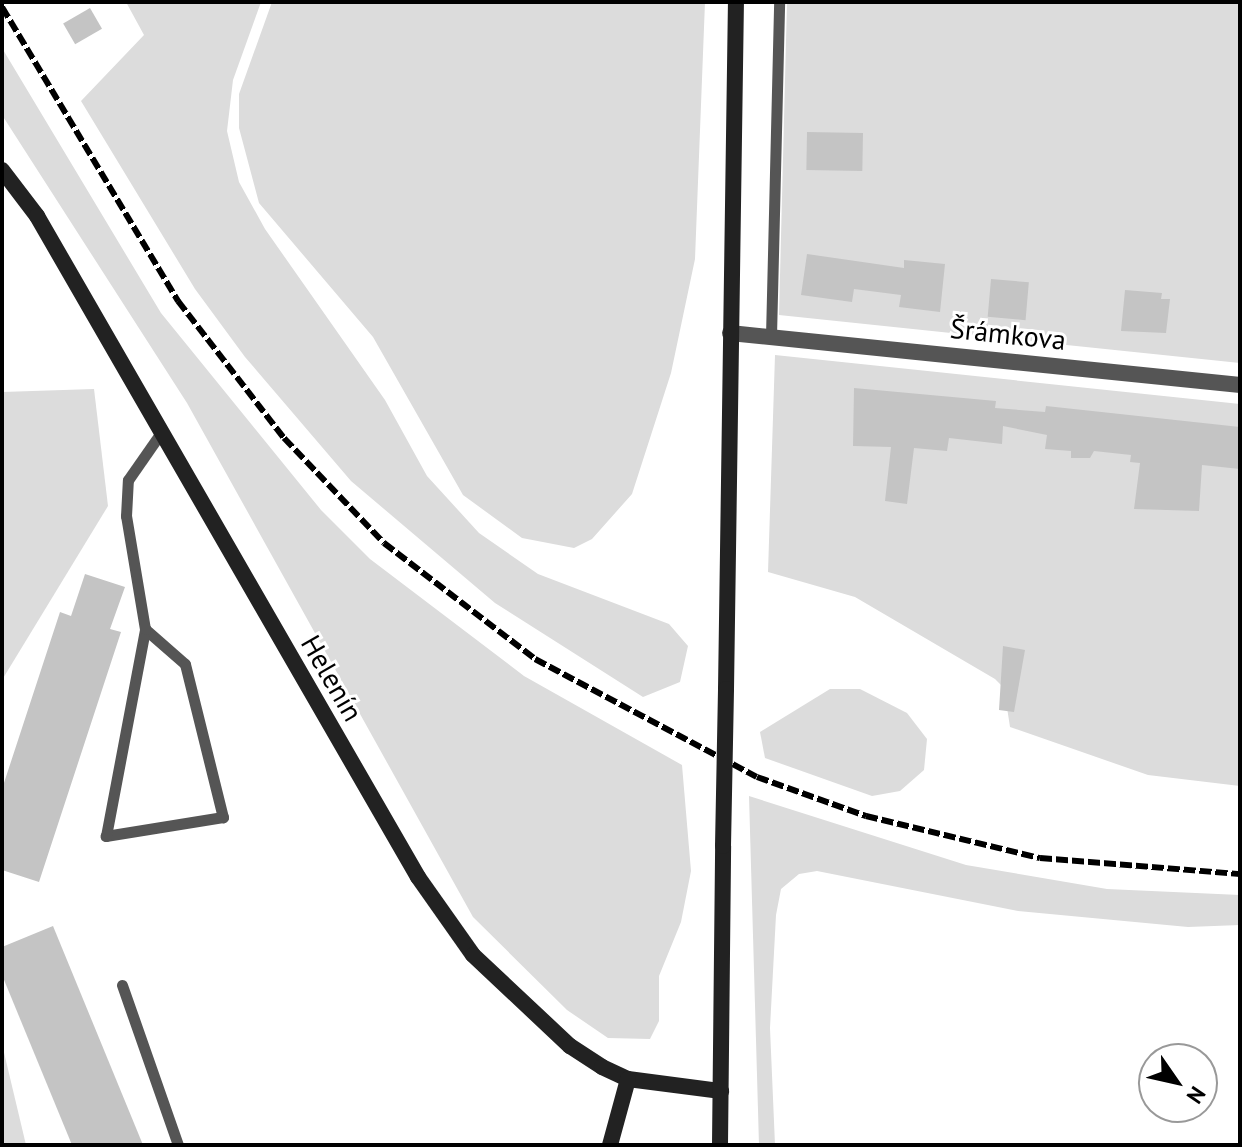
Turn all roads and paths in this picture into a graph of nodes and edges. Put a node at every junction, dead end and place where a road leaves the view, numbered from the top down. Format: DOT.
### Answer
graph roads {
  1 [pos="736,2"];
  2 [pos="779,2"];
  3 [pos="2,170"];
  4 [pos="730,333"];
  5 [pos="771,336"];
  6 [pos="1240,385"];
  7 [pos="160,434"];
  8 [pos="145,629"];
  9 [pos="122,985"];
  10 [pos="628,1079"];
  11 [pos="721,1091"];
  12 [pos="178,1145"];
  13 [pos="610,1145"];
  14 [pos="720,1145"];
  1 -- 4 [label="street"];
  2 -- 5 [label="lane"];
  3 -- 7 [label="street, Helenín"];
  4 -- 5 [label="street, Šrámkova"];
  4 -- 11 [label="street, bridge"];
  5 -- 6 [label="street, Šrámkova"];
  7 -- 8 [label="lane"];
  7 -- 10 [label="street, Helenín"];
  8 -- 8 [label="lane"];
  9 -- 12 [label="lane"];
  10 -- 11 [label="street, Helenín"];
  10 -- 13 [label="street"];
  11 -- 14 [label="street"];
}
